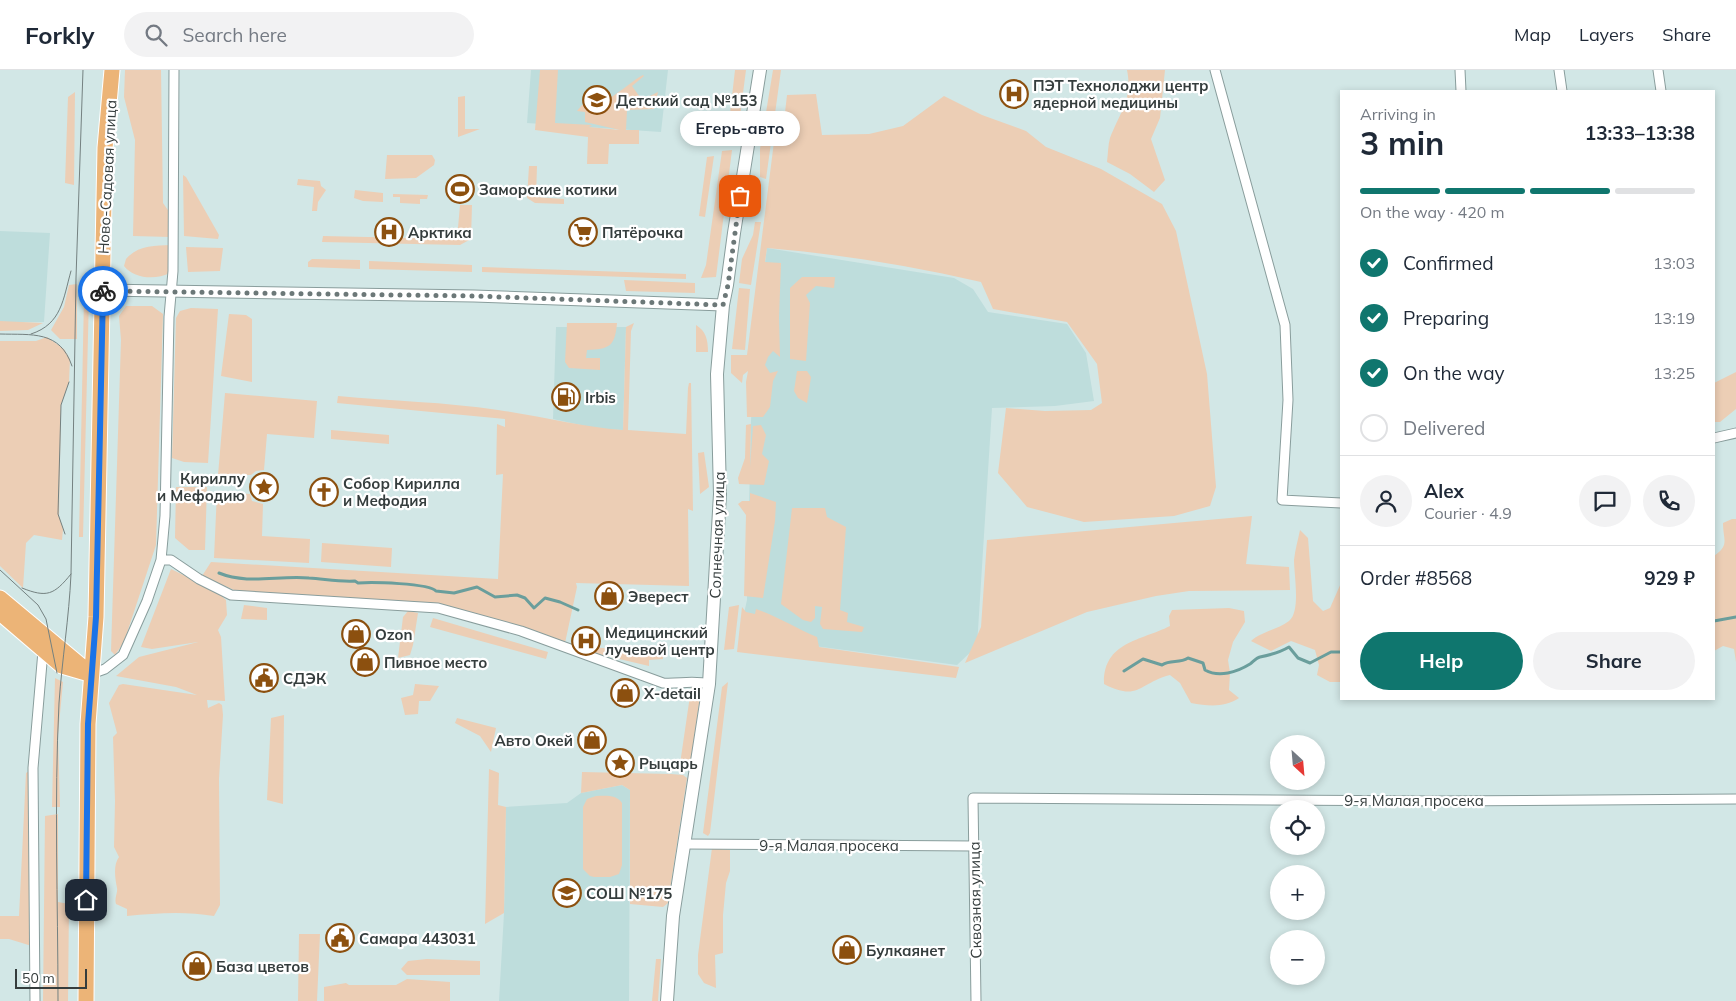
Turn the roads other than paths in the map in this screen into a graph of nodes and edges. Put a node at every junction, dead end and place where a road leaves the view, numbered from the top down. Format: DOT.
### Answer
graph roads {
  1 [pos="112,70"];
  2 [pos="174,70"];
  3 [pos="760,70"];
  4 [pos="1215,70"];
  5 [pos="1460,70"];
  6 [pos="1560,70"];
  7 [pos="1658,70"];
  8 [pos="1461,90"];
  9 [pos="1562,90"];
  10 [pos="1660,90"];
  11 [pos="103,290"];
  12 [pos="171,291"];
  13 [pos="723,305"];
  14 [pos="1736,433"];
  15 [pos="1715,438"];
  16 [pos="1340,503"];
  17 [pos="161,560"];
  18 [pos="0,598"];
  19 [pos="0,613"];
  20 [pos="43,651"];
  21 [pos="92,674"];
  22 [pos="709,684"];
  23 [pos="973,798"];
  24 [pos="1736,799"];
  25 [pos="684,844"];
  26 [pos="974,846"];
  27 [pos="35,1001"];
  28 [pos="86,1001"];
  29 [pos="667,1001"];
  30 [pos="672,1001"];
  31 [pos="976,1001"];
  1 -- 11 [label="main road, Ново-Садовая улица"];
  2 -- 12 [label="street"];
  3 -- 13 [label="main road, Солнечная улица"];
  4 -- 16 [label="street"];
  5 -- 8 [label="street"];
  6 -- 9 [label="street"];
  7 -- 10 [label="street"];
  11 -- 12 [label="street"];
  11 -- 21 [label="main road, Ново-Садовая улица"];
  12 -- 13 [label="street"];
  12 -- 17 [label="street"];
  13 -- 22 [label="main road, Солнечная улица"];
  14 -- 15 [label="street"];
  17 -- 21 [label="street"];
  17 -- 22 [label="street"];
  18 -- 21 [label="main road"];
  19 -- 20 [label="main road"];
  20 -- 21 [label="main road"];
  20 -- 27 [label="street"];
  21 -- 28 [label="main road, Ново-Садовая улица"];
  22 -- 25 [label="main road, Солнечная улица"];
  23 -- 24 [label="street, 9-я Малая просека"];
  23 -- 26 [label="street, Сквозная улица"];
  25 -- 26 [label="street, 9-я Малая просека"];
  25 -- 29 [label="main road, Солнечная улица"];
  26 -- 31 [label="street, Сквозная улица"];
  29 -- 30 [label="street"];
}
